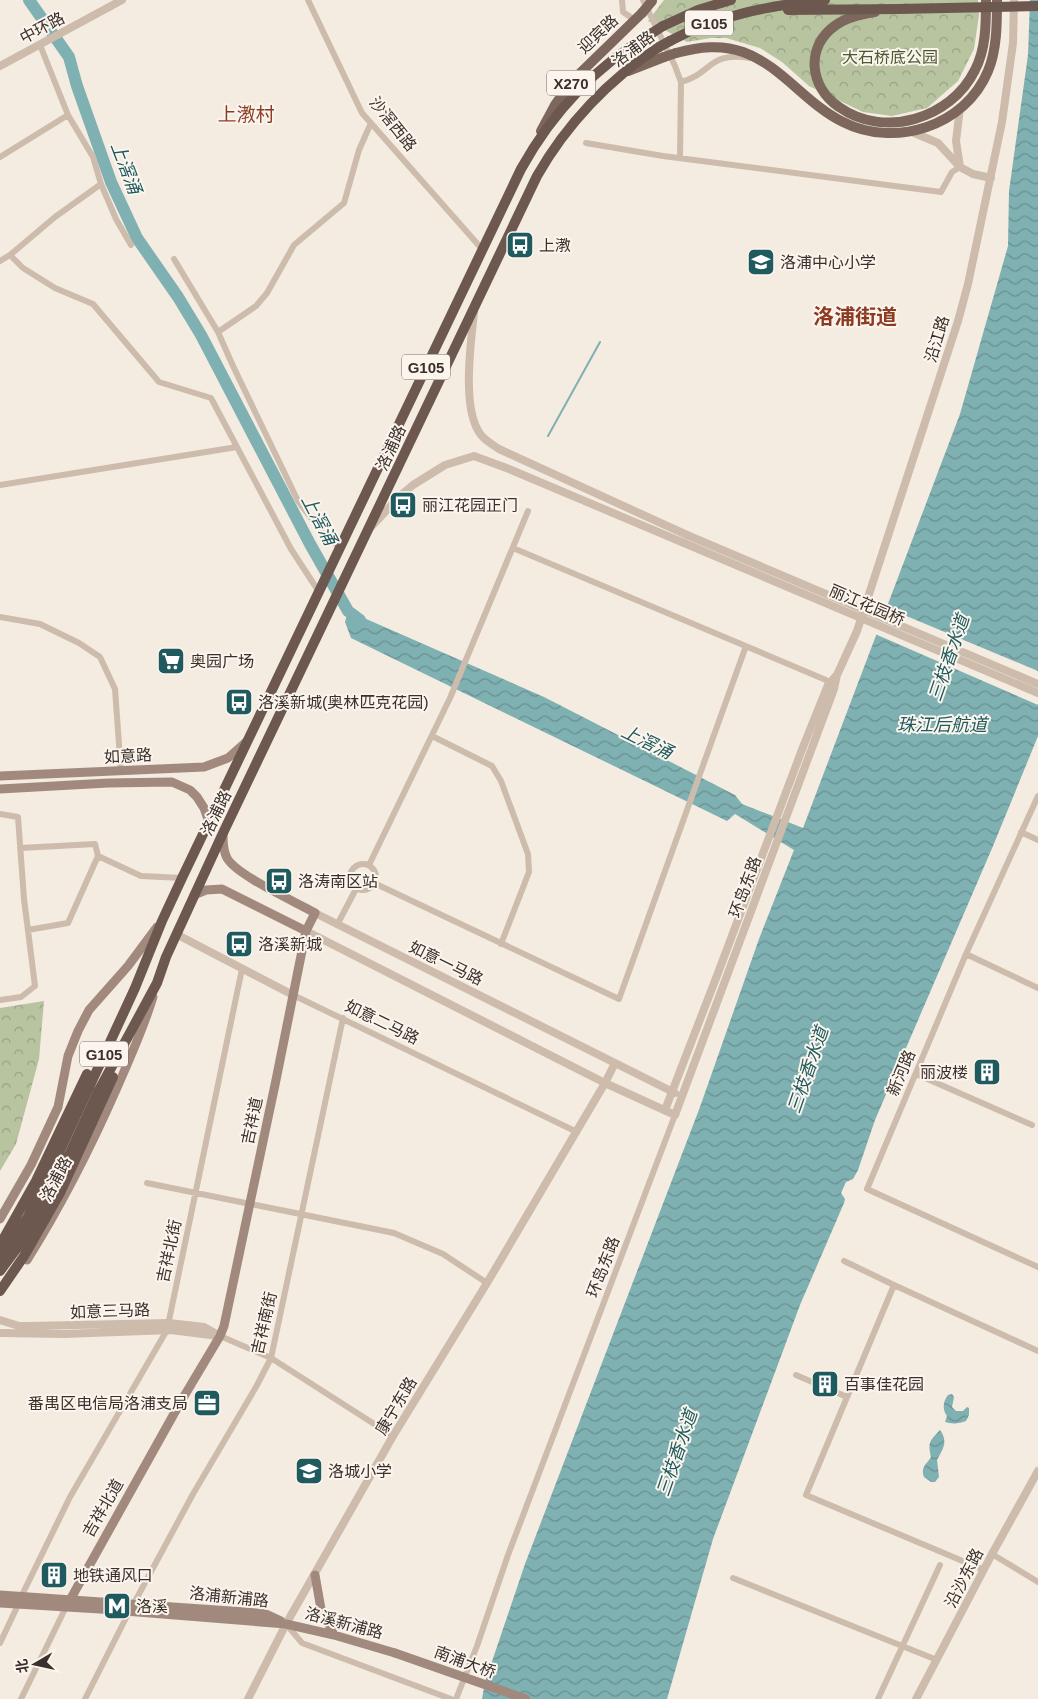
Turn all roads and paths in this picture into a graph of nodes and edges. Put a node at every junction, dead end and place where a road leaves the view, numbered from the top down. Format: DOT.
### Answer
graph roads {
  1 [pos="122,0"];
  2 [pos="308,0"];
  3 [pos="615,0"];
  4 [pos="622,0"];
  5 [pos="649,0"];
  6 [pos="731,0"];
  7 [pos="825,0"];
  8 [pos="986,0"];
  9 [pos="997,0"];
  10 [pos="1014,0"];
  11 [pos="1038,6"];
  12 [pos="898,9"];
  13 [pos="623,12"];
  14 [pos="749,12"];
  15 [pos="639,17"];
  16 [pos="40,45"];
  17 [pos="661,52"];
  18 [pos="763,61"];
  19 [pos="0,66"];
  20 [pos="681,82"];
  21 [pos="960,108"];
  22 [pos="68,116"];
  23 [pos="371,123"];
  24 [pos="912,132"];
  25 [pos="586,143"];
  26 [pos="0,158"];
  27 [pos="680,158"];
  28 [pos="960,167"];
  29 [pos="521,169"];
  30 [pos="991,178"];
  31 [pos="101,184"];
  32 [pos="131,245"];
  33 [pos="482,249"];
  34 [pos="10,255"];
  35 [pos="174,259"];
  36 [pos="0,261"];
  37 [pos="476,304"];
  38 [pos="218,332"];
  39 [pos="237,447"];
  40 [pos="0,485"];
  41 [pos="528,511"];
  42 [pos="368,530"];
  43 [pos="340,546"];
  44 [pos="513,548"];
  45 [pos="319,592"];
  46 [pos="0,617"];
  47 [pos="746,646"];
  48 [pos="826,680"];
  49 [pos="1038,684"];
  50 [pos="1038,693"];
  51 [pos="432,736"];
  52 [pos="248,740"];
  53 [pos="121,772"];
  54 [pos="0,776"];
  55 [pos="0,789"];
  56 [pos="1038,796"];
  57 [pos="0,814"];
  58 [pos="209,822"];
  59 [pos="1021,832"];
  60 [pos="223,833"];
  61 [pos="1038,840"];
  62 [pos="772,842"];
  63 [pos="20,848"];
  64 [pos="98,856"];
  65 [pos="369,865"];
  66 [pos="182,878"];
  67 [pos="374,883"];
  68 [pos="356,888"];
  69 [pos="194,895"];
  70 [pos="316,913"];
  71 [pos="162,921"];
  72 [pos="337,925"];
  73 [pos="28,930"];
  74 [pos="306,931"];
  75 [pos="176,934"];
  76 [pos="501,944"];
  77 [pos="966,954"];
  78 [pos="242,969"];
  79 [pos="157,983"];
  80 [pos="1038,988"];
  81 [pos="293,995"];
  82 [pos="0,1000"];
  83 [pos="343,1018"];
  84 [pos="615,1063"];
  85 [pos="916,1074"];
  86 [pos="605,1084"];
  87 [pos="672,1092"];
  88 [pos="682,1096"];
  89 [pos="665,1110"];
  90 [pos="675,1116"];
  91 [pos="1032,1125"];
  92 [pos="576,1132"];
  93 [pos="147,1183"];
  94 [pos="48,1187"];
  95 [pos="196,1193"];
  96 [pos="250,1203"];
  97 [pos="302,1214"];
  98 [pos="0,1219"];
  99 [pos="0,1245"];
  100 [pos="0,1259"];
  101 [pos="844,1261"];
  102 [pos="1038,1267"];
  103 [pos="0,1271"];
  104 [pos="487,1283"];
  105 [pos="894,1285"];
  106 [pos="1,1294"];
  107 [pos="0,1320"];
  108 [pos="168,1326"];
  109 [pos="0,1333"];
  110 [pos="220,1336"];
  111 [pos="1038,1351"];
  112 [pos="271,1358"];
  113 [pos="796,1375"];
  114 [pos="847,1397"];
  115 [pos="393,1436"];
  116 [pos="1038,1470"];
  117 [pos="992,1554"];
  118 [pos="940,1565"];
  119 [pos="984,1570"];
  120 [pos="315,1574"];
  121 [pos="732,1578"];
  122 [pos="1038,1582"];
  123 [pos="0,1595"];
  124 [pos="22,1596"];
  125 [pos="0,1603"];
  126 [pos="68,1603"];
  127 [pos="18,1605"];
  128 [pos="131,1608"];
  129 [pos="286,1624"];
  130 [pos="334,1635"];
  131 [pos="0,1643"];
  132 [pos="901,1646"];
  133 [pos="395,1653"];
  134 [pos="937,1660"];
  135 [pos="21,1699"];
  136 [pos="86,1699"];
  137 [pos="248,1699"];
  138 [pos="451,1699"];
  139 [pos="456,1699"];
  140 [pos="526,1699"];
  141 [pos="878,1699"];
  142 [pos="916,1699"];
  1 -- 16 [label="street, 中环路"];
  2 -- 23 [label="street, 沙滘西路"];
  3 -- 13 [label="street"];
  4 -- 13 [label="street"];
  5 -- 15 [label="main road, 迎宾路 / X270, bridge"];
  5 -- 20 [label="street"];
  6 -- 29 [label="highway, 洛浦路 / G105, bridge"];
  7 -- 14 [label="highway, 洛浦路 / G105"];
  8 -- 12 [label="main road"];
  9 -- 21 [label="main road"];
  10 -- 30 [label="street, 沿江路"];
  11 -- 12 [label="highway, G105, bridge"];
  12 -- 14 [label="highway, 洛浦路 / G105"];
  13 -- 15 [label="street"];
  14 -- 17 [label="highway, 洛浦路 / G105, bridge"];
  15 -- 29 [label="main road, 迎宾路 / X270"];
  16 -- 19 [label="street, 中环路"];
  16 -- 22 [label="street"];
  17 -- 18 [label="main road, bridge"];
  17 -- 37 [label="highway, 洛浦路 / G105"];
  18 -- 20 [label="street"];
  18 -- 24 [label="main road"];
  20 -- 27 [label="street"];
  21 -- 24 [label="main road"];
  21 -- 28 [label="street"];
  22 -- 26 [label="street"];
  22 -- 31 [label="street"];
  23 -- 33 [label="street, 沙滘西路"];
  23 -- 38 [label="street"];
  24 -- 28 [label="street"];
  25 -- 27 [label="street"];
  27 -- 28 [label="street"];
  28 -- 30 [label="street"];
  29 -- 33 [label="highway, 洛浦路 / G105"];
  30 -- 62 [label="street, 沿江路"];
  31 -- 32 [label="street"];
  31 -- 34 [label="street"];
  33 -- 43 [label="highway, 洛浦路 / G105"];
  34 -- 36 [label="street"];
  34 -- 39 [label="street"];
  35 -- 38 [label="street"];
  37 -- 42 [label="highway, 洛浦路 / G105"];
  37 -- 49 [label="street, 丽江花园桥, bridge"];
  38 -- 43 [label="street"];
  39 -- 40 [label="street"];
  39 -- 45 [label="street"];
  41 -- 44 [label="street"];
  42 -- 50 [label="street, 丽江花园桥, bridge"];
  42 -- 60 [label="highway, 洛浦路 / G105"];
  43 -- 45 [label="highway, 洛浦路 / G105"];
  44 -- 47 [label="street"];
  44 -- 51 [label="street"];
  45 -- 52 [label="highway, 洛浦路 / G105"];
  46 -- 53 [label="street"];
  47 -- 48 [label="street"];
  47 -- 76 [label="street"];
  51 -- 65 [label="street"];
  51 -- 76 [label="street"];
  52 -- 53 [label="main road, 如意路"];
  52 -- 58 [label="highway, 洛浦路 / G105"];
  53 -- 54 [label="main road, 如意路"];
  55 -- 58 [label="main road, 如意路"];
  56 -- 59 [label="street, 新河路"];
  57 -- 63 [label="street"];
  58 -- 66 [label="highway, 洛浦路 / G105"];
  59 -- 61 [label="street"];
  59 -- 77 [label="street, 新河路"];
  60 -- 69 [label="highway, 洛浦路 / G105"];
  60 -- 70 [label="main road, 如意一马路"];
  62 -- 87 [label="street, 环岛东路"];
  62 -- 88 [label="street, 环岛东路"];
  63 -- 64 [label="street"];
  63 -- 73 [label="street"];
  64 -- 66 [label="street"];
  64 -- 73 [label="street"];
  65 -- 67 [label="street"];
  65 -- 68 [label="street"];
  66 -- 71 [label="highway, 洛浦路 / G105"];
  67 -- 68 [label="street"];
  67 -- 76 [label="street"];
  68 -- 72 [label="street"];
  69 -- 74 [label="main road"];
  69 -- 75 [label="highway, 洛浦路 / G105"];
  70 -- 72 [label="street, 如意一马路"];
  70 -- 74 [label="main road, 吉祥道"];
  71 -- 94 [label="highway"];
  71 -- 98 [label="main road, 洛浦路"];
  72 -- 84 [label="street, 如意一马路"];
  73 -- 82 [label="street"];
  74 -- 81 [label="main road, 吉祥道"];
  74 -- 86 [label="street"];
  75 -- 78 [label="street, 如意二马路"];
  75 -- 79 [label="highway, 洛浦路 / G105"];
  77 -- 80 [label="street"];
  77 -- 85 [label="street, 新河路"];
  78 -- 81 [label="street, 如意二马路"];
  78 -- 95 [label="street, 吉祥北街"];
  79 -- 94 [label="highway"];
  79 -- 106 [label="main road, 洛浦路"];
  81 -- 83 [label="street, 如意二马路"];
  81 -- 96 [label="main road, 吉祥道"];
  83 -- 92 [label="street, 如意二马路"];
  83 -- 97 [label="street, 吉祥南街"];
  84 -- 86 [label="street, 康宁东路"];
  84 -- 87 [label="street, 如意一马路"];
  85 -- 91 [label="street"];
  85 -- 102 [label="street, 新河路"];
  86 -- 89 [label="street"];
  86 -- 92 [label="street, 康宁东路"];
  87 -- 88 [label="street, 如意一马路"];
  87 -- 89 [label="street"];
  88 -- 90 [label="street, 环岛东路"];
  89 -- 90 [label="street"];
  90 -- 139 [label="street, 环岛东路"];
  92 -- 104 [label="street, 康宁东路"];
  93 -- 95 [label="street"];
  94 -- 99 [label="highway"];
  94 -- 100 [label="highway"];
  94 -- 103 [label="highway"];
  94 -- 106 [label="highway"];
  95 -- 96 [label="street"];
  95 -- 108 [label="street, 吉祥北街"];
  96 -- 97 [label="street"];
  96 -- 110 [label="main road, 吉祥道"];
  97 -- 104 [label="street"];
  97 -- 112 [label="street, 吉祥南街"];
  101 -- 105 [label="street"];
  104 -- 115 [label="street, 康宁东路"];
  105 -- 111 [label="street"];
  105 -- 114 [label="street"];
  107 -- 108 [label="street, 如意三马路"];
  108 -- 109 [label="street, 如意三马路"];
  108 -- 110 [label="street, 如意三马路"];
  108 -- 124 [label="street, 吉祥北街"];
  110 -- 112 [label="street, 如意三马路"];
  110 -- 126 [label="main road, 吉祥北道"];
  112 -- 115 [label="street, 如意三马路"];
  112 -- 128 [label="street, 吉祥南街"];
  113 -- 114 [label="street"];
  114 -- 119 [label="street"];
  115 -- 120 [label="street, 康宁东路"];
  116 -- 117 [label="street, 沿沙东路"];
  117 -- 119 [label="street, 沿沙东路"];
  117 -- 122 [label="street"];
  118 -- 132 [label="street"];
  119 -- 134 [label="street, 沿沙东路"];
  120 -- 129 [label="street, 康宁东路"];
  120 -- 130 [label="main road"];
  121 -- 132 [label="street"];
  123 -- 124 [label="main road, 洛浦新浦路"];
  124 -- 126 [label="main road, 洛浦新浦路"];
  125 -- 127 [label="main road, 洛浦新浦路"];
  126 -- 127 [label="main road, 洛浦新浦路"];
  126 -- 128 [label="main road, 洛浦新浦路"];
  126 -- 135 [label="street, 吉祥北道"];
  127 -- 131 [label="street"];
  128 -- 129 [label="main road, 洛浦新浦路"];
  128 -- 136 [label="street, 吉祥南街"];
  129 -- 130 [label="main road, 洛溪新浦路"];
  129 -- 137 [label="street, 康宁东路"];
  129 -- 138 [label="street"];
  130 -- 133 [label="main road, 洛溪新浦路"];
  132 -- 134 [label="street"];
  132 -- 141 [label="street"];
  133 -- 140 [label="main road, 南浦大桥, bridge"];
  134 -- 142 [label="street, 沿沙东路"];
}
